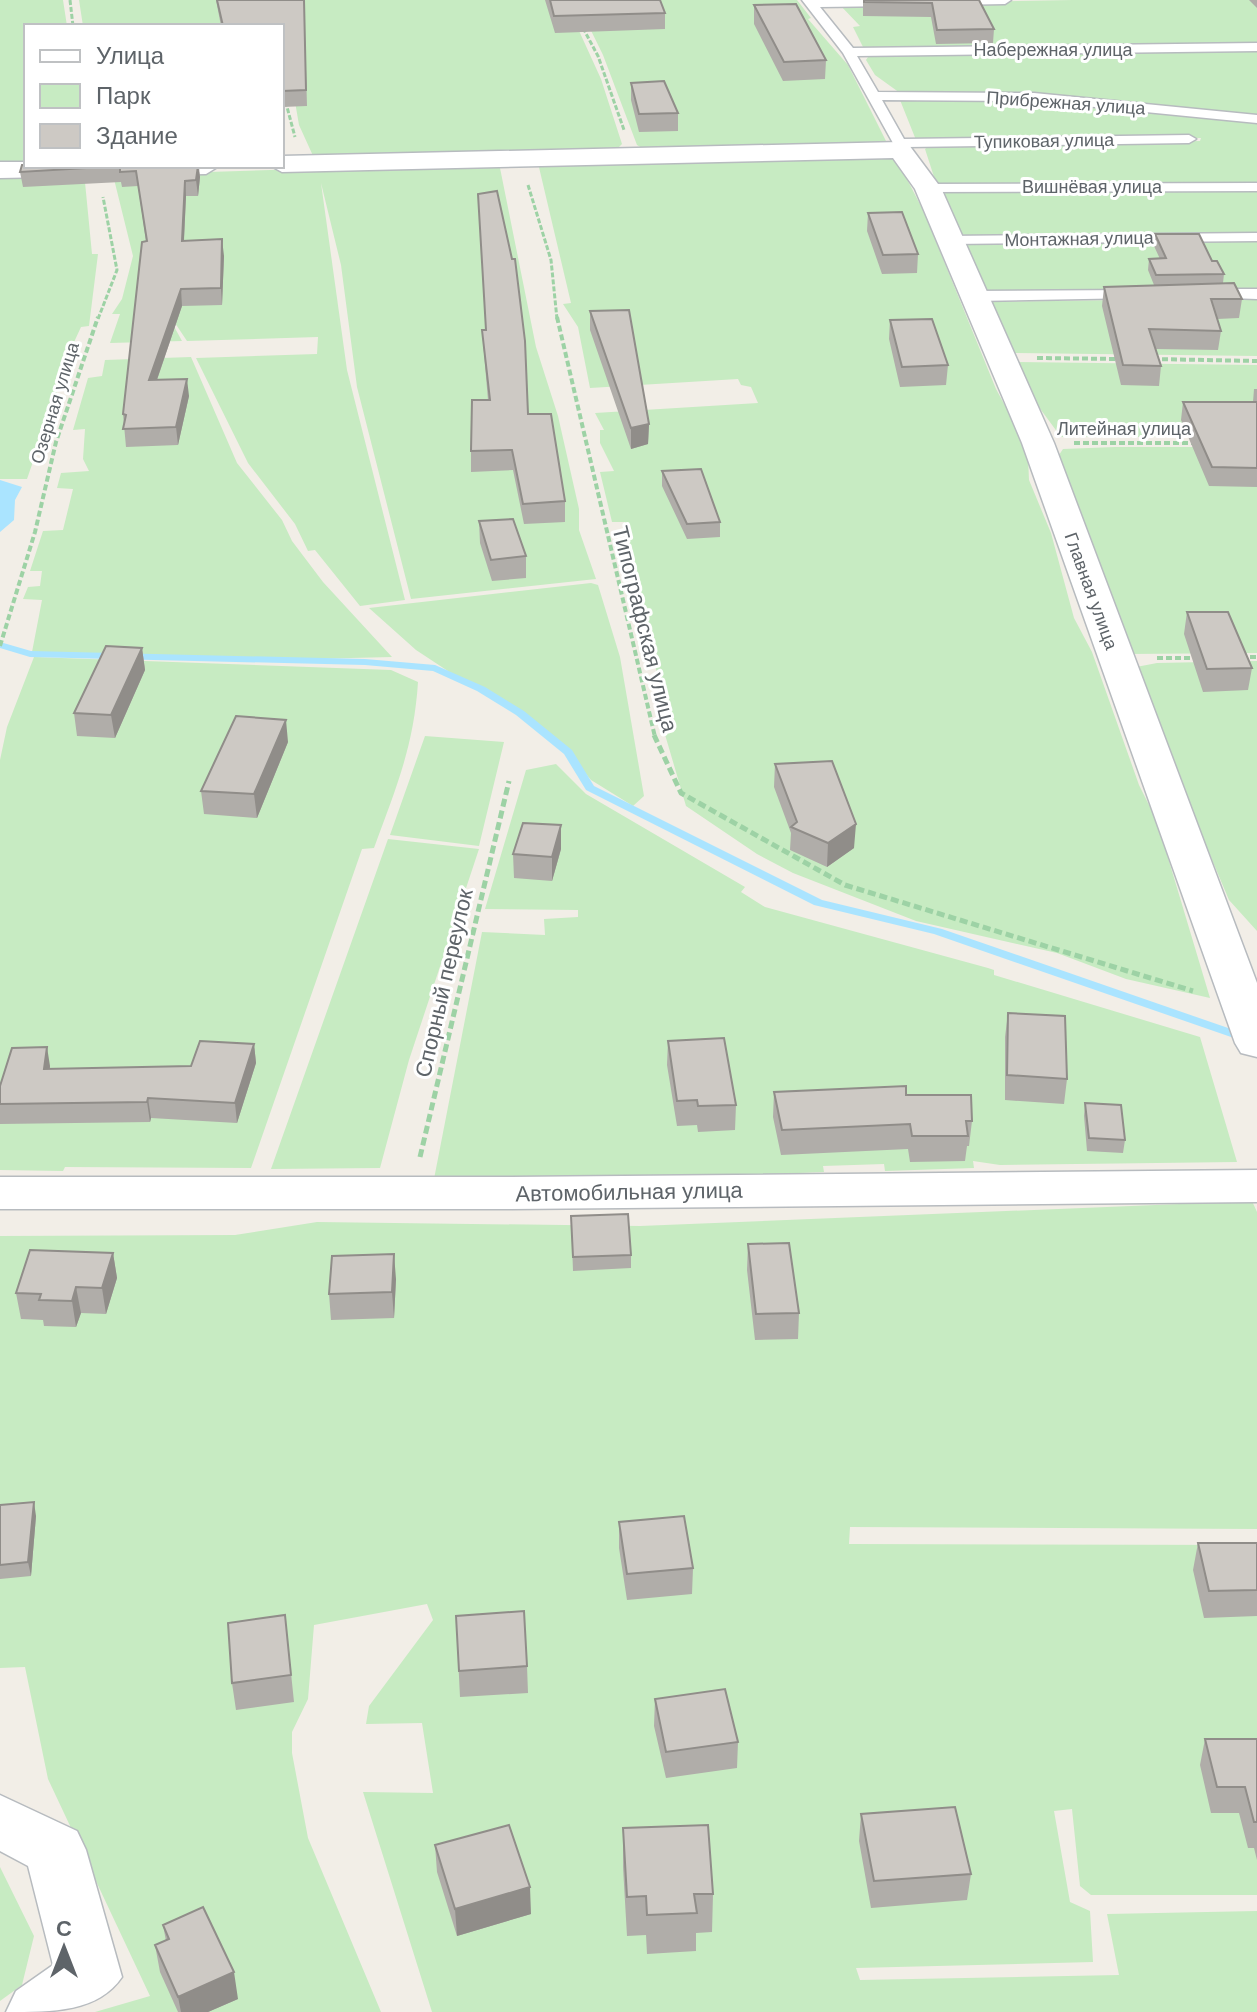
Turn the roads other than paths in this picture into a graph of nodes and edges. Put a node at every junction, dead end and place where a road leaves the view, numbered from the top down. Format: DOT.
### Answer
graph roads {
  1 [pos="1005,0"];
  2 [pos="933,1"];
  3 [pos="809,2"];
  4 [pos="903,2"];
  5 [pos="1257,47"];
  6 [pos="849,52"];
  7 [pos="875,96"];
  8 [pos="1257,119"];
  9 [pos="1189,139"];
  10 [pos="900,146"];
  11 [pos="292,164"];
  12 [pos="103,168"];
  13 [pos="0,170"];
  14 [pos="1257,187"];
  15 [pos="928,188"];
  16 [pos="1257,237"];
  17 [pos="950,240"];
  18 [pos="1257,294"];
  19 [pos="1148,295"];
  20 [pos="1194,295"];
  21 [pos="975,296"];
  22 [pos="1257,1043"];
  23 [pos="1257,1186"];
  24 [pos="0,1193"];
  25 [pos="0,1821"];
  26 [pos="39,2012"];
  1 -- 2 [label="lane"];
  3 -- 4 [label="lane"];
  3 -- 6 [label="lane"];
  5 -- 6 [label="lane, Набережная улица"];
  6 -- 7 [label="lane"];
  7 -- 8 [label="lane, Прибрежная улица"];
  7 -- 10 [label="lane"];
  9 -- 10 [label="lane, Тупиковая улица"];
  10 -- 11 [label="street"];
  10 -- 15 [label="street, Главная улица"];
  12 -- 13 [label="street"];
  14 -- 15 [label="lane, Вишнёвая улица"];
  15 -- 17 [label="street, Главная улица"];
  16 -- 17 [label="lane, Монтажная улица"];
  17 -- 21 [label="street, Главная улица"];
  18 -- 20 [label="lane"];
  19 -- 21 [label="lane"];
  21 -- 22 [label="street, Главная улица"];
  23 -- 24 [label="street, Автомобильная улица"];
  25 -- 26 [label="street"];
}
